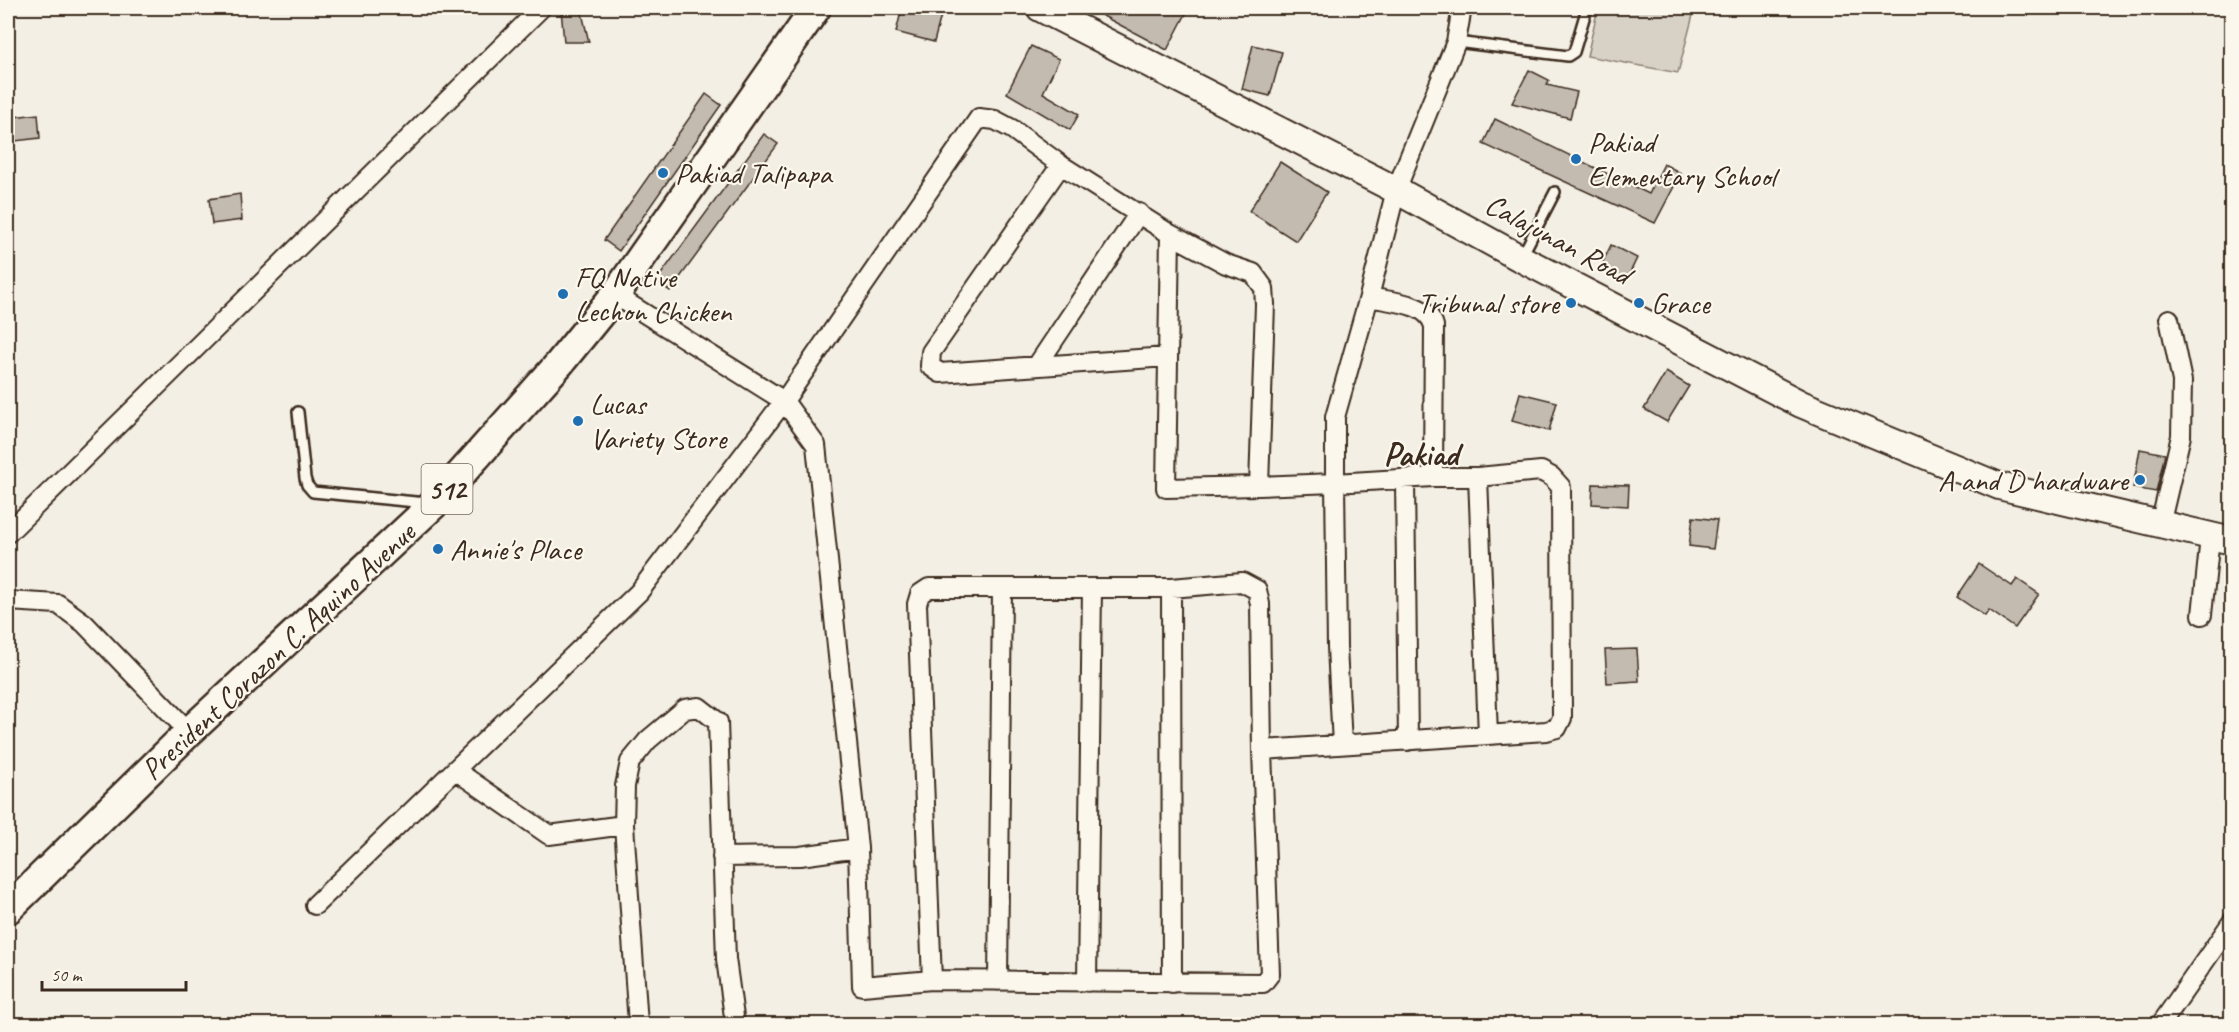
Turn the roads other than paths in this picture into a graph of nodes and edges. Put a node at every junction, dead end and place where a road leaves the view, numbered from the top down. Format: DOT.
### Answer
graph roads {
  1 [pos="541,8"];
  2 [pos="816,8"];
  3 [pos="1040,8"];
  4 [pos="1462,8"];
  5 [pos="1587,8"];
  6 [pos="1456,42"];
  7 [pos="1061,165"];
  8 [pos="1396,190"];
  9 [pos="1555,192"];
  10 [pos="1139,213"];
  11 [pos="1170,234"];
  12 [pos="1521,258"];
  13 [pos="615,295"];
  14 [pos="1369,297"];
  15 [pos="2169,319"];
  16 [pos="1167,357"];
  17 [pos="1038,364"];
  18 [pos="784,401"];
  19 [pos="298,412"];
  20 [pos="1433,477"];
  21 [pos="1478,477"];
  22 [pos="1405,480"];
  23 [pos="1335,483"];
  24 [pos="1259,486"];
  25 [pos="434,504"];
  26 [pos="2160,525"];
  27 [pos="8,533"];
  28 [pos="2221,539"];
  29 [pos="1092,588"];
  30 [pos="1171,588"];
  31 [pos="1002,589"];
  32 [pos="8,601"];
  33 [pos="2202,615"];
  34 [pos="189,732"];
  35 [pos="1488,735"];
  36 [pos="1408,741"];
  37 [pos="1342,745"];
  38 [pos="1262,750"];
  39 [pos="455,770"];
  40 [pos="624,825"];
  41 [pos="858,848"];
  42 [pos="722,857"];
  43 [pos="315,905"];
  44 [pos="8,909"];
  45 [pos="2232,922"];
  46 [pos="932,980"];
  47 [pos="998,981"];
  48 [pos="1087,982"];
  49 [pos="1172,983"];
  50 [pos="638,1024"];
  51 [pos="735,1024"];
  52 [pos="2161,1024"];
  1 -- 27 [label="street"];
  2 -- 13 [label="main road, President Corazon C. Aquino Avenue / 512"];
  3 -- 8 [label="main road, Calajunan Road"];
  4 -- 6 [label="street"];
  5 -- 6 [label="lane"];
  6 -- 8 [label="street"];
  7 -- 10 [label="street"];
  7 -- 17 [label="street"];
  7 -- 18 [label="street"];
  8 -- 12 [label="main road, Calajunan Road"];
  8 -- 14 [label="street"];
  9 -- 12 [label="lane"];
  10 -- 11 [label="street"];
  10 -- 17 [label="street"];
  11 -- 16 [label="street"];
  11 -- 24 [label="street"];
  12 -- 26 [label="main road, Calajunan Road"];
  13 -- 18 [label="street"];
  13 -- 25 [label="main road, President Corazon C. Aquino Avenue / 512"];
  14 -- 20 [label="street"];
  14 -- 23 [label="street"];
  15 -- 26 [label="street"];
  16 -- 17 [label="street"];
  16 -- 24 [label="street"];
  18 -- 39 [label="street"];
  18 -- 41 [label="street"];
  19 -- 25 [label="lane"];
  20 -- 21 [label="street"];
  20 -- 22 [label="street"];
  21 -- 35 [label="street"];
  21 -- 35 [label="street"];
  22 -- 23 [label="street"];
  22 -- 36 [label="street"];
  23 -- 24 [label="street"];
  23 -- 37 [label="street"];
  25 -- 34 [label="main road, President Corazon C. Aquino Avenue / 512"];
  26 -- 28 [label="main road, Calajunan Road"];
  28 -- 33 [label="street"];
  29 -- 30 [label="street"];
  29 -- 31 [label="street"];
  29 -- 48 [label="street"];
  30 -- 38 [label="street"];
  30 -- 49 [label="street"];
  31 -- 46 [label="street"];
  31 -- 47 [label="street"];
  32 -- 34 [label="street"];
  34 -- 44 [label="main road, President Corazon C. Aquino Avenue / 512"];
  35 -- 36 [label="street"];
  36 -- 37 [label="street"];
  37 -- 38 [label="street"];
  38 -- 49 [label="street"];
  39 -- 40 [label="street"];
  39 -- 43 [label="street"];
  40 -- 42 [label="street"];
  40 -- 50 [label="street"];
  41 -- 42 [label="street"];
  41 -- 46 [label="street"];
  42 -- 51 [label="street"];
  45 -- 52 [label="street"];
  46 -- 47 [label="street"];
  47 -- 48 [label="street"];
  48 -- 49 [label="street"];
}
